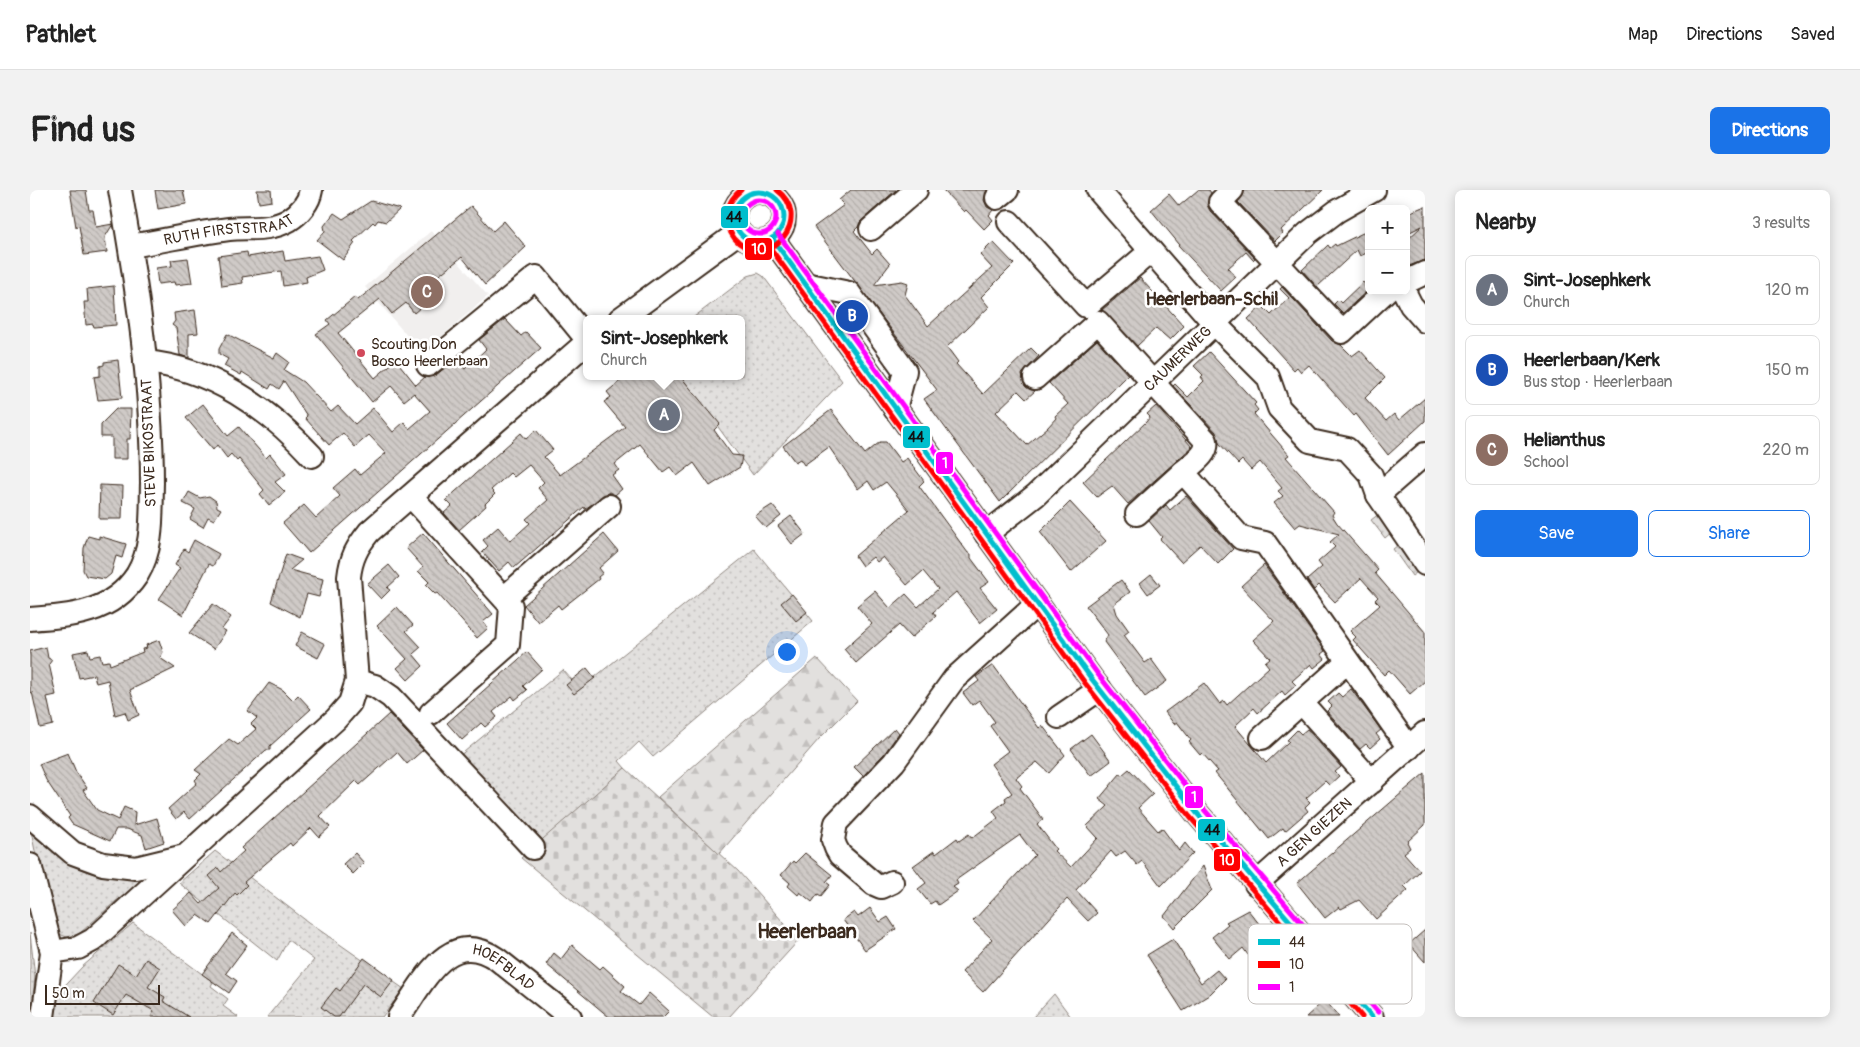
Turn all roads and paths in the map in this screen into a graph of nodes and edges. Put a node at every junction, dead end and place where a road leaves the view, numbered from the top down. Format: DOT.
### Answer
graph roads {
  1 [pos="120,190"];
  2 [pos="312,190"];
  3 [pos="916,190"];
  4 [pos="1098,190"];
  5 [pos="1232,190"];
  6 [pos="1374,190"];
  7 [pos="737,195"];
  8 [pos="1009,222"];
  9 [pos="871,229"];
  10 [pos="739,232"];
  11 [pos="772,238"];
  12 [pos="130,246"];
  13 [pos="1151,251"];
  14 [pos="1276,263"];
  15 [pos="1425,273"];
  16 [pos="1410,280"];
  17 [pos="805,284"];
  18 [pos="1382,295"];
  19 [pos="1406,295"];
  20 [pos="625,315"];
  21 [pos="1425,321"];
  22 [pos="1214,323"];
  23 [pos="583,334"];
  24 [pos="583,346"];
  25 [pos="145,362"];
  26 [pos="428,366"];
  27 [pos="1035,378"];
  28 [pos="1153,384"];
  29 [pos="895,409"];
  30 [pos="1425,454"];
  31 [pos="312,456"];
  32 [pos="1183,472"];
  33 [pos="1378,495"];
  34 [pos="411,496"];
  35 [pos="610,506"];
  36 [pos="1137,514"];
  37 [pos="986,534"];
  38 [pos="1423,558"];
  39 [pos="504,598"];
  40 [pos="1037,604"];
  41 [pos="30,619"];
  42 [pos="1340,668"];
  43 [pos="357,680"];
  44 [pos="1100,690"];
  45 [pos="1302,703"];
  46 [pos="1059,717"];
  47 [pos="424,719"];
  48 [pos="1262,738"];
  49 [pos="1417,741"];
  50 [pos="1372,782"];
  51 [pos="30,816"];
  52 [pos="533,848"];
  53 [pos="184,857"];
  54 [pos="30,865"];
  55 [pos="892,882"];
  56 [pos="1256,884"];
  57 [pos="1291,924"];
  58 [pos="52,952"];
  59 [pos="1361,1004"];
  60 [pos="43,1017"];
  61 [pos="398,1017"];
  62 [pos="570,1017"];
  63 [pos="1372,1017"];
  1 -- 12 [label="street, STEVE BIKOSTRAAT"];
  2 -- 12 [label="street, RUTH FIRSTSTRAAT"];
  3 -- 9 [label="street"];
  4 -- 13 [label="street"];
  5 -- 14 [label="street"];
  6 -- 14 [label="street, CAUMERWEG"];
  7 -- 10 [label="street"];
  7 -- 11 [label="street"];
  8 -- 13 [label="street"];
  10 -- 11 [label="street"];
  10 -- 20 [label="street"];
  11 -- 17 [label="street"];
  12 -- 25 [label="street, STEVE BIKOSTRAAT"];
  13 -- 22 [label="street"];
  14 -- 18 [label="street"];
  14 -- 22 [label="street, CAUMERWEG"];
  15 -- 16 [label="street"];
  17 -- 29 [label="street"];
  17 -- 29 [label="street"];
  19 -- 21 [label="street"];
  22 -- 28 [label="street, CAUMERWEG"];
  22 -- 33 [label="street"];
  23 -- 26 [label="street"];
  24 -- 34 [label="street"];
  25 -- 31 [label="street"];
  25 -- 41 [label="street, STEVE BIKOSTRAAT"];
  27 -- 28 [label="street"];
  28 -- 32 [label="street"];
  28 -- 37 [label="street, CAUMERWEG"];
  29 -- 37 [label="street"];
  30 -- 33 [label="street"];
  32 -- 36 [label="street"];
  32 -- 49 [label="street"];
  33 -- 38 [label="street"];
  34 -- 39 [label="street"];
  34 -- 43 [label="street"];
  35 -- 39 [label="street"];
  37 -- 40 [label="street"];
  39 -- 47 [label="street"];
  40 -- 44 [label="street"];
  40 -- 55 [label="street"];
  42 -- 45 [label="street"];
  43 -- 47 [label="street"];
  43 -- 53 [label="street"];
  44 -- 46 [label="street"];
  44 -- 56 [label="street"];
  45 -- 48 [label="street"];
  45 -- 50 [label="street"];
  47 -- 52 [label="street"];
  49 -- 50 [label="street, A GEN GIEZEN"];
  50 -- 56 [label="street, A GEN GIEZEN"];
  51 -- 53 [label="street"];
  53 -- 58 [label="street"];
  54 -- 58 [label="street"];
  56 -- 57 [label="street"];
  58 -- 60 [label="street"];
  59 -- 63 [label="street"];
  61 -- 62 [label="street, HOEFBLAD"];
}
